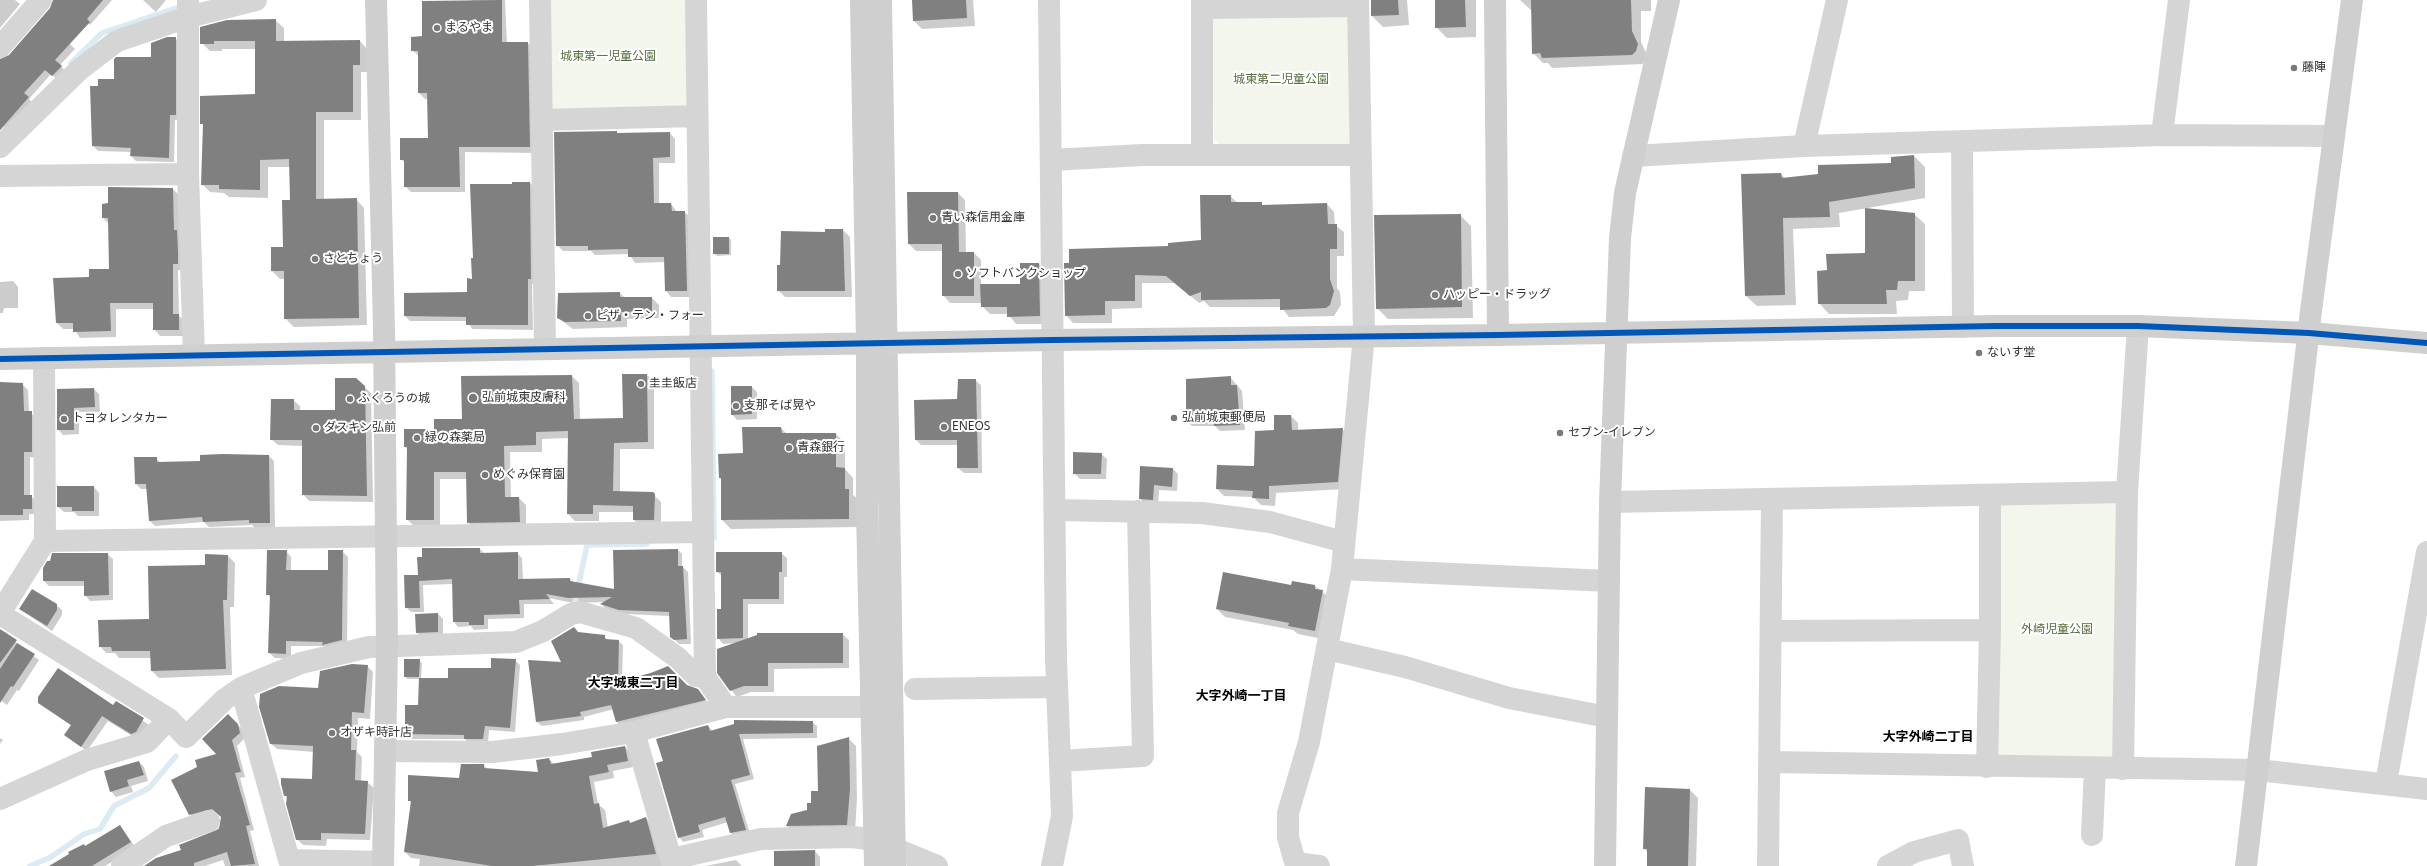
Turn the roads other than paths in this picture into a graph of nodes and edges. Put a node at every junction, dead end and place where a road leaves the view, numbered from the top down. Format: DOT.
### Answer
graph roads {
  1 [pos="41,0"];
  2 [pos="256,0"];
  3 [pos="376,0"];
  4 [pos="540,0"];
  5 [pos="696,0"];
  6 [pos="861,0"];
  7 [pos="881,0"];
  8 [pos="1049,0"];
  9 [pos="1495,0"];
  10 [pos="1669,0"];
  11 [pos="1837,0"];
  12 [pos="2179,0"];
  13 [pos="2352,0"];
  14 [pos="1358,3"];
  15 [pos="1202,4"];
  16 [pos="188,8"];
  17 [pos="0,47"];
  18 [pos="697,116"];
  19 [pos="541,120"];
  20 [pos="2162,135"];
  21 [pos="2333,136"];
  22 [pos="1962,142"];
  23 [pos="1804,146"];
  24 [pos="0,147"];
  25 [pos="1202,155"];
  26 [pos="1360,155"];
  27 [pos="1633,156"];
  28 [pos="1052,160"];
  29 [pos="188,174"];
  30 [pos="0,176"];
  31 [pos="2138,326"];
  32 [pos="1963,327"];
  33 [pos="1616,332"];
  34 [pos="2309,333"];
  35 [pos="1498,335"];
  36 [pos="1364,336"];
  37 [pos="1052,340"];
  38 [pos="876,343"];
  39 [pos="2427,344"];
  40 [pos="700,347"];
  41 [pos="545,349"];
  42 [pos="384,353"];
  43 [pos="194,355"];
  44 [pos="44,358"];
  45 [pos="0,359"];
  46 [pos="2127,492"];
  47 [pos="1990,495"];
  48 [pos="1772,500"];
  49 [pos="1610,502"];
  50 [pos="1055,510"];
  51 [pos="1138,511"];
  52 [pos="703,532"];
  53 [pos="386,536"];
  54 [pos="45,541"];
  55 [pos="1344,542"];
  56 [pos="2427,552"];
  57 [pos="1342,569"];
  58 [pos="1608,581"];
  59 [pos="0,614"];
  60 [pos="1990,630"];
  61 [pos="1771,631"];
  62 [pos="387,646"];
  63 [pos="1327,649"];
  64 [pos="706,676"];
  65 [pos="1057,687"];
  66 [pos="241,688"];
  67 [pos="915,689"];
  68 [pos="726,707"];
  69 [pos="881,707"];
  70 [pos="1607,717"];
  71 [pos="169,719"];
  72 [pos="634,732"];
  73 [pos="385,751"];
  74 [pos="1060,761"];
  75 [pos="1770,762"];
  76 [pos="1987,767"];
  77 [pos="2095,768"];
  78 [pos="2123,769"];
  79 [pos="2258,770"];
  80 [pos="2386,783"];
  81 [pos="2427,789"];
  82 [pos="2,796"];
  83 [pos="209,821"];
  84 [pos="2092,835"];
  85 [pos="874,840"];
  86 [pos="895,858"];
  87 [pos="672,863"];
  88 [pos="383,864"];
  89 [pos="1296,864"];
  90 [pos="122,866"];
  91 [pos="875,866"];
  92 [pos="938,866"];
  93 [pos="1052,866"];
  94 [pos="1318,866"];
  95 [pos="1605,866"];
  96 [pos="1768,866"];
  97 [pos="1888,866"];
  98 [pos="1963,866"];
  99 [pos="2246,866"];
  1 -- 17 [label="street"];
  2 -- 16 [label="street"];
  3 -- 42 [label="street"];
  4 -- 19 [label="street"];
  5 -- 18 [label="street"];
  6 -- 38 [label="street"];
  7 -- 38 [label="street"];
  8 -- 28 [label="street"];
  9 -- 35 [label="street"];
  10 -- 27 [label="street"];
  11 -- 23 [label="street"];
  12 -- 20 [label="street"];
  13 -- 21 [label="street"];
  14 -- 15 [label="street"];
  14 -- 26 [label="street"];
  15 -- 25 [label="street"];
  16 -- 24 [label="street"];
  16 -- 29 [label="street"];
  18 -- 19 [label="street"];
  18 -- 40 [label="street"];
  19 -- 41 [label="street"];
  20 -- 21 [label="street"];
  20 -- 22 [label="street"];
  21 -- 34 [label="street"];
  22 -- 23 [label="street"];
  22 -- 32 [label="street"];
  23 -- 27 [label="street"];
  25 -- 26 [label="street"];
  25 -- 28 [label="street"];
  26 -- 36 [label="street"];
  27 -- 33 [label="street"];
  28 -- 37 [label="street"];
  29 -- 30 [label="street"];
  29 -- 43 [label="street"];
  31 -- 32 [label="street"];
  31 -- 34 [label="street"];
  31 -- 46 [label="street"];
  32 -- 33 [label="street"];
  33 -- 35 [label="street"];
  33 -- 49 [label="street"];
  34 -- 39 [label="street"];
  34 -- 79 [label="street"];
  35 -- 36 [label="street"];
  36 -- 37 [label="street"];
  36 -- 55 [label="street"];
  37 -- 38 [label="street"];
  37 -- 50 [label="street"];
  38 -- 40 [label="street"];
  38 -- 69 [label="street"];
  40 -- 41 [label="street"];
  40 -- 52 [label="street"];
  41 -- 42 [label="street"];
  42 -- 43 [label="street"];
  42 -- 53 [label="street"];
  43 -- 44 [label="street"];
  44 -- 45 [label="street"];
  44 -- 54 [label="street"];
  46 -- 47 [label="street"];
  46 -- 78 [label="street"];
  47 -- 48 [label="street"];
  47 -- 60 [label="street"];
  48 -- 49 [label="street"];
  48 -- 61 [label="street"];
  49 -- 58 [label="street"];
  50 -- 51 [label="street"];
  50 -- 65 [label="street"];
  51 -- 55 [label="street"];
  51 -- 74 [label="street"];
  52 -- 53 [label="street"];
  52 -- 64 [label="street"];
  53 -- 54 [label="street"];
  53 -- 62 [label="street"];
  54 -- 59 [label="street"];
  55 -- 57 [label="street"];
  56 -- 80 [label="street"];
  57 -- 58 [label="street"];
  57 -- 63 [label="street"];
  58 -- 70 [label="street"];
  59 -- 71 [label="street"];
  60 -- 61 [label="street"];
  60 -- 76 [label="street"];
  61 -- 75 [label="street"];
  62 -- 64 [label="street"];
  62 -- 66 [label="street"];
  62 -- 73 [label="street"];
  63 -- 70 [label="street"];
  63 -- 89 [label="street"];
  64 -- 68 [label="street"];
  65 -- 67 [label="street"];
  65 -- 74 [label="street"];
  66 -- 71 [label="street"];
  66 -- 88 [label="street"];
  68 -- 69 [label="street"];
  68 -- 72 [label="street"];
  69 -- 85 [label="street"];
  69 -- 86 [label="street"];
  70 -- 95 [label="street"];
  71 -- 82 [label="street"];
  72 -- 73 [label="street"];
  72 -- 87 [label="street"];
  73 -- 88 [label="street"];
  74 -- 93 [label="street"];
  75 -- 76 [label="street"];
  75 -- 96 [label="street"];
  76 -- 77 [label="street"];
  77 -- 78 [label="street"];
  77 -- 84 [label="street"];
  78 -- 79 [label="street"];
  79 -- 80 [label="street"];
  79 -- 99 [label="street"];
  80 -- 81 [label="street"];
  83 -- 90 [label="street"];
  85 -- 86 [label="street"];
  85 -- 87 [label="street"];
  85 -- 91 [label="street"];
  86 -- 92 [label="street"];
  89 -- 94 [label="street"];
  97 -- 98 [label="street"];
}
